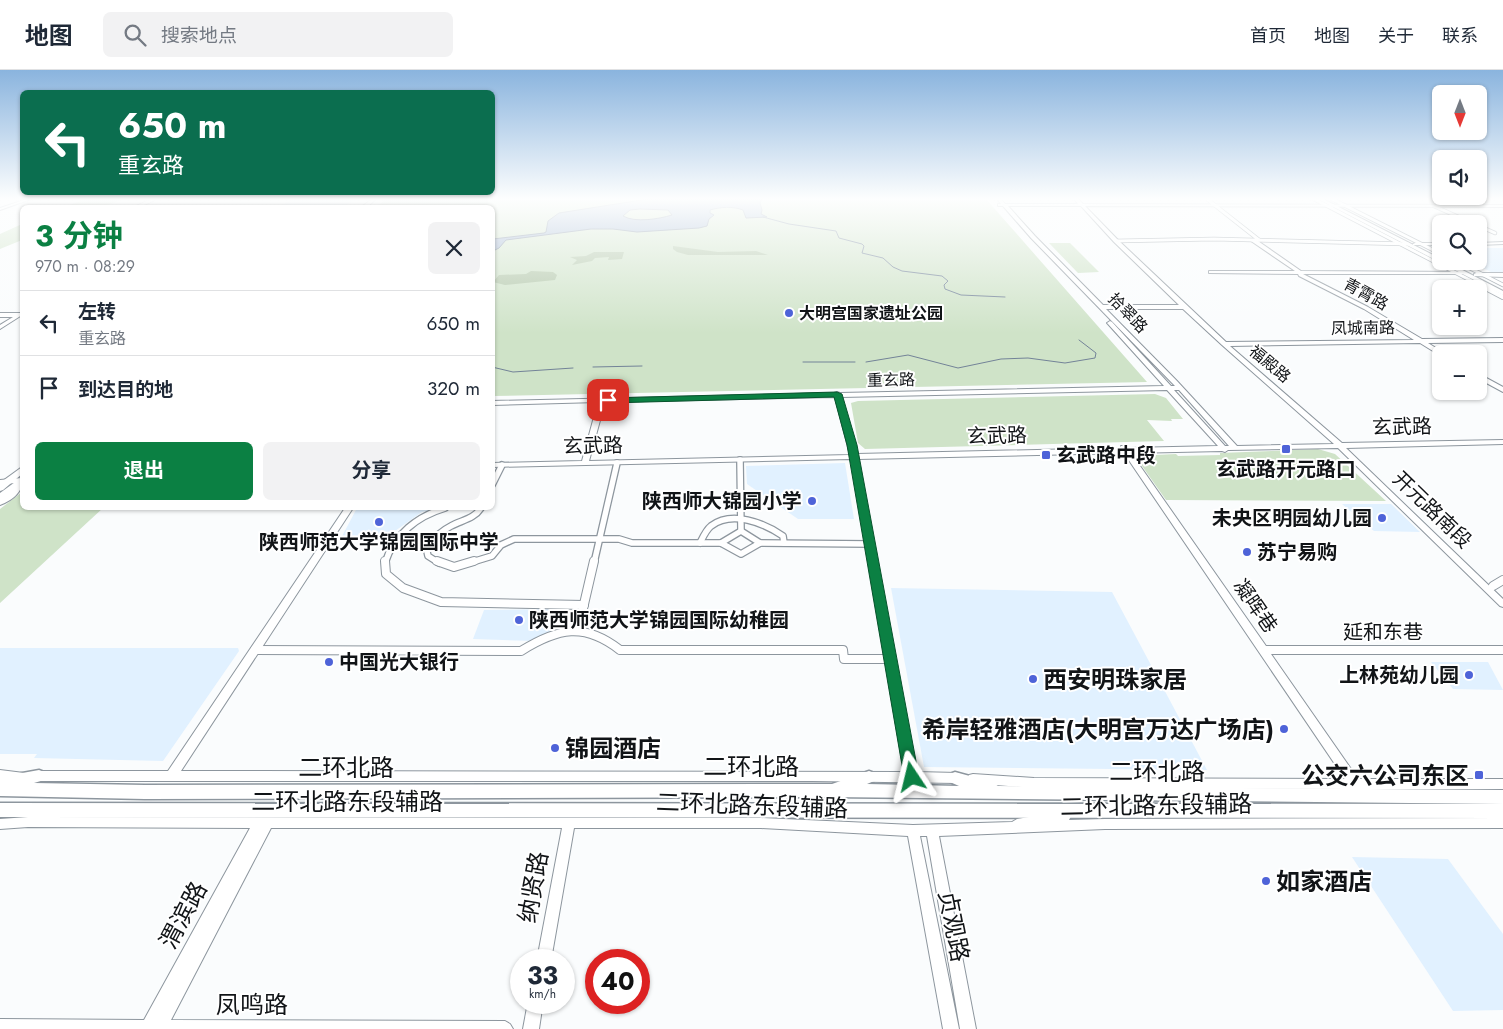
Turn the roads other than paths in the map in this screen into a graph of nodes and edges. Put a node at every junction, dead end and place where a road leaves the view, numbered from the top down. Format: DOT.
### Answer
graph roads {
  1 [pos="1038,244"];
  2 [pos="1040,244"];
  3 [pos="1119,244"];
  4 [pos="1261,244"];
  5 [pos="1405,244"];
  6 [pos="1415,244"];
  7 [pos="1432,244"];
  8 [pos="1487,244"];
  9 [pos="1503,244"];
  10 [pos="1432,252"];
  11 [pos="1466,270"];
  12 [pos="1473,270"];
  13 [pos="1212,272"];
  14 [pos="1300,273"];
  15 [pos="1461,273"];
  16 [pos="1476,275"];
  17 [pos="1483,275"];
  18 [pos="1503,275"];
  19 [pos="1503,287"];
  20 [pos="1503,295"];
  21 [pos="1184,306"];
  22 [pos="1103,307"];
  23 [pos="0,316"];
  24 [pos="19,316"];
  25 [pos="0,326"];
  26 [pos="1503,340"];
  27 [pos="1422,342"];
  28 [pos="1225,344"];
  29 [pos="1432,348"];
  30 [pos="1487,381"];
  31 [pos="1170,387"];
  32 [pos="1180,388"];
  33 [pos="1503,390"];
  34 [pos="837,394"];
  35 [pos="602,402"];
  36 [pos="495,405"];
  37 [pos="1503,440"];
  38 [pos="1341,444"];
  39 [pos="1229,448"];
  40 [pos="1125,449"];
  41 [pos="854,456"];
  42 [pos="740,460"];
  43 [pos="586,462"];
  44 [pos="617,463"];
  45 [pos="495,464"];
  46 [pos="495,464"];
  47 [pos="502,465"];
  48 [pos="0,476"];
  49 [pos="20,477"];
  50 [pos="20,477"];
  51 [pos="20,478"];
  52 [pos="495,479"];
  53 [pos="20,480"];
  54 [pos="2,484"];
  55 [pos="0,498"];
  56 [pos="0,503"];
  57 [pos="348,510"];
  58 [pos="440,510"];
  59 [pos="480,510"];
  60 [pos="740,520"];
  61 [pos="741,531"];
  62 [pos="599,539"];
  63 [pos="700,543"];
  64 [pos="721,543"];
  65 [pos="760,543"];
  66 [pos="784,543"];
  67 [pos="870,544"];
  68 [pos="1503,580"];
  69 [pos="1493,586"];
  70 [pos="1503,596"];
  71 [pos="1503,604"];
  72 [pos="584,605"];
  73 [pos="578,630"];
  74 [pos="255,650"];
  75 [pos="1264,650"];
  76 [pos="1503,650"];
  77 [pos="890,659"];
  78 [pos="0,775"];
  79 [pos="39,776"];
  80 [pos="171,776"];
  81 [pos="869,777"];
  82 [pos="912,777"];
  83 [pos="955,778"];
  84 [pos="0,783"];
  85 [pos="1503,784"];
  86 [pos="1356,785"];
  87 [pos="0,789"];
  88 [pos="830,790"];
  89 [pos="1008,793"];
  90 [pos="1503,797"];
  91 [pos="0,810"];
  92 [pos="723,810"];
  93 [pos="1503,811"];
  94 [pos="1091,812"];
  95 [pos="264,822"];
  96 [pos="569,822"];
  97 [pos="1503,823"];
  98 [pos="0,824"];
  99 [pos="864,829"];
  100 [pos="984,829"];
  101 [pos="913,831"];
  102 [pos="932,831"];
  103 [pos="546,949"];
  104 [pos="534,1014"];
  105 [pos="0,1028"];
  106 [pos="153,1028"];
  107 [pos="504,1029"];
  108 [pos="531,1029"];
  109 [pos="951,1029"];
  110 [pos="968,1029"];
  1 -- 31 [label="street, 拾翠路"];
  2 -- 22 [label="street, 拾翠路"];
  3 -- 21 [label="street, 福殿路"];
  4 -- 14 [label="street, 青霄路"];
  5 -- 6 [label="street"];
  6 -- 7 [label="street"];
  6 -- 10 [label="main road"];
  6 -- 15 [label="main road"];
  8 -- 9 [label="street"];
  11 -- 16 [label="main road"];
  12 -- 17 [label="street"];
  13 -- 14 [label="street"];
  14 -- 15 [label="street"];
  14 -- 27 [label="street, 青霄路"];
  15 -- 20 [label="main road"];
  16 -- 17 [label="street"];
  16 -- 19 [label="main road"];
  17 -- 18 [label="street"];
  17 -- 19 [label="street"];
  21 -- 22 [label="street"];
  21 -- 28 [label="street, 福殿路"];
  22 -- 32 [label="street, 拾翠路"];
  23 -- 24 [label="street"];
  24 -- 25 [label="street"];
  26 -- 27 [label="street, 凤城南路"];
  27 -- 28 [label="street, 凤城南路"];
  27 -- 29 [label="street, 青霄路"];
  28 -- 38 [label="street, 福殿路"];
  30 -- 33 [label="street"];
  31 -- 32 [label="street, 重玄路"];
  31 -- 34 [label="street, 重玄路"];
  31 -- 39 [label="street, 拾翠路"];
  32 -- 39 [label="street, 拾翠路"];
  34 -- 35 [label="street, 重玄路"];
  34 -- 41 [label="street"];
  35 -- 36 [label="street, 重玄路"];
  35 -- 43 [label="street"];
  37 -- 38 [label="street, 玄武路"];
  38 -- 39 [label="street, 玄武路"];
  38 -- 69 [label="street, 开元路南段"];
  38 -- 71 [label="street, 开元路南段"];
  39 -- 40 [label="street, 玄武路"];
  40 -- 41 [label="street, 玄武路"];
  40 -- 75 [label="street, 凝晖巷"];
  41 -- 42 [label="street, 玄武路"];
  41 -- 43 [label="street, 玄武路"];
  41 -- 67 [label="street"];
  42 -- 44 [label="street, 玄武路"];
  42 -- 60 [label="street"];
  43 -- 44 [label="street, 玄武路"];
  43 -- 45 [label="street, 玄武路"];
  43 -- 47 [label="street, 玄武路"];
  44 -- 62 [label="street"];
  46 -- 47 [label="street, 玄武路"];
  47 -- 52 [label="street"];
  48 -- 49 [label="street"];
  50 -- 54 [label="main road"];
  51 -- 55 [label="main road"];
  53 -- 56 [label="street"];
  57 -- 74 [label="street"];
  58 -- 72 [label="street"];
  59 -- 62 [label="street"];
  60 -- 61 [label="street"];
  60 -- 63 [label="street"];
  60 -- 66 [label="street"];
  61 -- 64 [label="street"];
  61 -- 65 [label="street"];
  62 -- 63 [label="street"];
  62 -- 72 [label="street"];
  63 -- 64 [label="street"];
  64 -- 65 [label="street"];
  65 -- 66 [label="street"];
  66 -- 67 [label="street"];
  67 -- 77 [label="street"];
  68 -- 69 [label="street"];
  69 -- 70 [label="street, 开元路南段"];
  72 -- 73 [label="street"];
  73 -- 74 [label="street"];
  73 -- 77 [label="street"];
  74 -- 80 [label="street"];
  75 -- 76 [label="street, 延和东巷"];
  75 -- 86 [label="street, 凝晖巷"];
  77 -- 82 [label="street"];
  78 -- 79 [label="street, 二环北路东段辅路"];
  79 -- 80 [label="street, 二环北路东段辅路"];
  79 -- 84 [label="highway"];
  80 -- 81 [label="street, 二环北路东段辅路"];
  81 -- 82 [label="street, 二环北路东段辅路"];
  81 -- 88 [label="highway"];
  82 -- 83 [label="street, 二环北路东段辅路"];
  83 -- 86 [label="street, 二环北路东段辅路"];
  83 -- 89 [label="highway"];
  85 -- 86 [label="street, 二环北路东段辅路"];
  87 -- 88 [label="highway, 二环北路"];
  88 -- 89 [label="highway, 二环北路"];
  89 -- 90 [label="highway, 二环北路"];
  91 -- 92 [label="highway, 二环北路"];
  92 -- 94 [label="highway, 二环北路"];
  92 -- 99 [label="street"];
  93 -- 94 [label="highway, 二环北路"];
  94 -- 100 [label="street"];
  95 -- 96 [label="street, 二环北路东段辅路"];
  95 -- 98 [label="street, 二环北路东段辅路"];
  95 -- 106 [label="street, 渭滨路"];
  96 -- 99 [label="street, 二环北路东段辅路"];
  96 -- 103 [label="street, 纳贤路"];
  97 -- 100 [label="street, 二环北路东段辅路"];
  99 -- 101 [label="street, 二环北路东段辅路"];
  100 -- 102 [label="street, 二环北路东段辅路"];
  101 -- 102 [label="street, 二环北路东段辅路"];
  101 -- 109 [label="street, 贞观路"];
  102 -- 110 [label="street, 贞观路"];
  104 -- 108 [label="street"];
  105 -- 106 [label="street, 凤鸣路"];
  106 -- 107 [label="street, 凤鸣路"];
}
